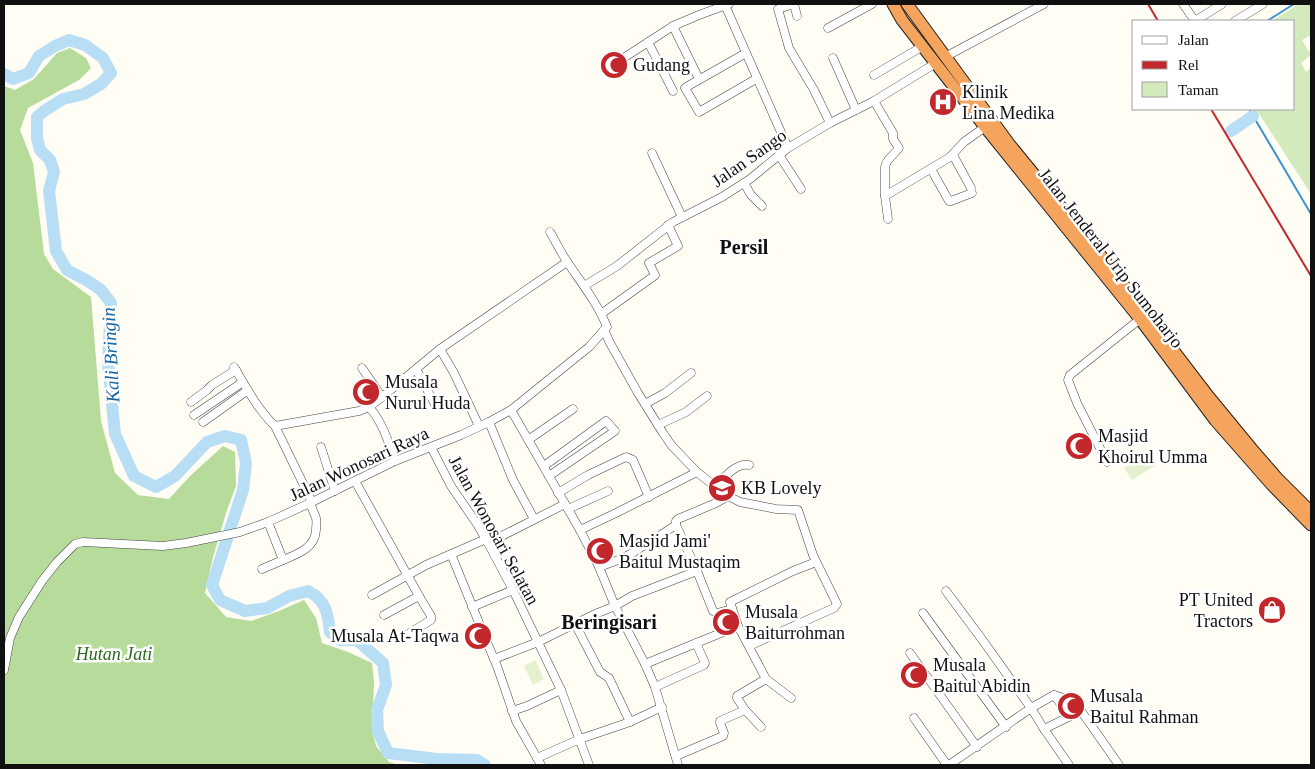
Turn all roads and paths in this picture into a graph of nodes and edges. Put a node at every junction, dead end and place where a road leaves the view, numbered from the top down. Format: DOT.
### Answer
graph roads {
  1 [pos="727,4"];
  2 [pos="794,4"];
  3 [pos="872,4"];
  4 [pos="893,4"];
  5 [pos="907,4"];
  6 [pos="1044,4"];
  7 [pos="1183,4"];
  8 [pos="1222,4"];
  9 [pos="1263,4"];
  10 [pos="797,16"];
  11 [pos="1194,20"];
  12 [pos="1197,20"];
  13 [pos="1237,20"];
  14 [pos="673,26"];
  15 [pos="828,28"];
  16 [pos="648,42"];
  17 [pos="923,46"];
  18 [pos="746,53"];
  19 [pos="833,58"];
  20 [pos="622,59"];
  21 [pos="941,60"];
  22 [pos="874,75"];
  23 [pos="756,79"];
  24 [pos="699,80"];
  25 [pos="673,91"];
  26 [pos="874,101"];
  27 [pos="856,110"];
  28 [pos="830,123"];
  29 [pos="984,127"];
  30 [pos="788,148"];
  31 [pos="652,152"];
  32 [pos="779,155"];
  33 [pos="953,155"];
  34 [pos="931,168"];
  35 [pos="744,183"];
  36 [pos="801,189"];
  37 [pos="885,196"];
  38 [pos="762,206"];
  39 [pos="682,217"];
  40 [pos="888,219"];
  41 [pos="668,225"];
  42 [pos="550,232"];
  43 [pos="567,262"];
  44 [pos="584,286"];
  45 [pos="601,314"];
  46 [pos="1140,319"];
  47 [pos="606,329"];
  48 [pos="440,348"];
  49 [pos="362,368"];
  50 [pos="416,369"];
  51 [pos="691,373"];
  52 [pos="243,382"];
  53 [pos="248,390"];
  54 [pos="200,396"];
  55 [pos="707,396"];
  56 [pos="382,397"];
  57 [pos="191,402"];
  58 [pos="645,404"];
  59 [pos="208,406"];
  60 [pos="436,406"];
  61 [pos="369,407"];
  62 [pos="573,409"];
  63 [pos="511,410"];
  64 [pos="194,415"];
  65 [pos="204,422"];
  66 [pos="489,422"];
  67 [pos="658,425"];
  68 [pos="275,426"];
  69 [pos="479,426"];
  70 [pos="528,440"];
  71 [pos="321,447"];
  72 [pos="431,447"];
  73 [pos="395,461"];
  74 [pos="1107,462"];
  75 [pos="749,465"];
  76 [pos="544,466"];
  77 [pos="697,472"];
  78 [pos="549,476"];
  79 [pos="355,481"];
  80 [pos="715,487"];
  81 [pos="335,491"];
  82 [pos="608,491"];
  83 [pos="558,493"];
  84 [pos="649,496"];
  85 [pos="728,496"];
  86 [pos="311,503"];
  87 [pos="566,507"];
  88 [pos="1311,512"];
  89 [pos="534,519"];
  90 [pos="268,522"];
  91 [pos="1311,525"];
  92 [pos="676,526"];
  93 [pos="580,530"];
  94 [pos="487,541"];
  95 [pos="451,554"];
  96 [pos="283,560"];
  97 [pos="816,562"];
  98 [pos="599,567"];
  99 [pos="262,569"];
  100 [pos="697,571"];
  101 [pos="408,576"];
  102 [pos="513,590"];
  103 [pos="946,591"];
  104 [pos="372,595"];
  105 [pos="419,596"];
  106 [pos="616,606"];
  107 [pos="472,607"];
  108 [pos="732,608"];
  109 [pos="923,613"];
  110 [pos="384,615"];
  111 [pos="575,624"];
  112 [pos="738,626"];
  113 [pos="405,636"];
  114 [pos="538,642"];
  115 [pos="696,643"];
  116 [pos="749,646"];
  117 [pos="910,653"];
  118 [pos="494,659"];
  119 [pos="645,664"];
  120 [pos="4,670"];
  121 [pos="766,679"];
  122 [pos="655,687"];
  123 [pos="561,690"];
  124 [pos="1054,695"];
  125 [pos="790,698"];
  126 [pos="662,708"];
  127 [pos="1031,708"];
  128 [pos="745,710"];
  129 [pos="512,711"];
  130 [pos="1081,711"];
  131 [pos="1070,716"];
  132 [pos="914,718"];
  133 [pos="630,722"];
  134 [pos="1006,726"];
  135 [pos="761,727"];
  136 [pos="1044,729"];
  137 [pos="580,739"];
  138 [pos="977,747"];
  139 [pos="676,756"];
  140 [pos="539,762"];
  141 [pos="588,765"];
  142 [pos="678,765"];
  143 [pos="948,765"];
  144 [pos="1069,765"];
  145 [pos="1120,765"];
  1 -- 14 [label="street"];
  1 -- 18 [label="street"];
  2 -- 10 [label="street"];
  2 -- 28 [label="street"];
  3 -- 15 [label="street"];
  4 -- 17 [label="highway, Jalan Jenderal Urip Sumoharjo"];
  5 -- 21 [label="highway, Jalan Jenderal Urip Sumoharjo"];
  6 -- 21 [label="street, Jalan Sango"];
  7 -- 11 [label="street"];
  8 -- 12 [label="street"];
  9 -- 13 [label="street"];
  14 -- 16 [label="street"];
  14 -- 24 [label="street"];
  16 -- 20 [label="street"];
  16 -- 25 [label="street"];
  17 -- 21 [label="highway, Jalan Jenderal Urip Sumoharjo"];
  17 -- 22 [label="street"];
  18 -- 23 [label="street"];
  18 -- 24 [label="street"];
  19 -- 27 [label="street"];
  21 -- 26 [label="street, Jalan Sango"];
  21 -- 29 [label="highway, Jalan Jenderal Urip Sumoharjo"];
  21 -- 88 [label="highway, Jalan Jenderal Urip Sumoharjo"];
  23 -- 24 [label="street"];
  23 -- 30 [label="street"];
  26 -- 27 [label="street, Jalan Sango"];
  26 -- 37 [label="street"];
  27 -- 28 [label="street, Jalan Sango"];
  28 -- 30 [label="street, Jalan Sango"];
  29 -- 33 [label="street"];
  29 -- 46 [label="highway, Jalan Jenderal Urip Sumoharjo"];
  30 -- 32 [label="street, Jalan Sango"];
  31 -- 39 [label="street"];
  32 -- 35 [label="street, Jalan Sango"];
  32 -- 36 [label="street"];
  33 -- 34 [label="street"];
  33 -- 34 [label="street"];
  34 -- 37 [label="street"];
  35 -- 38 [label="street"];
  35 -- 39 [label="street, Jalan Sango"];
  37 -- 40 [label="street"];
  39 -- 41 [label="street, Jalan Sango"];
  41 -- 44 [label="street, Jalan Sango"];
  41 -- 45 [label="street"];
  42 -- 43 [label="street"];
  43 -- 44 [label="street"];
  43 -- 48 [label="street"];
  44 -- 45 [label="street"];
  45 -- 47 [label="street"];
  46 -- 74 [label="street"];
  46 -- 91 [label="highway, Jalan Jenderal Urip Sumoharjo"];
  47 -- 58 [label="street"];
  47 -- 63 [label="street, Jalan Wonosari Raya"];
  48 -- 50 [label="street"];
  48 -- 69 [label="street"];
  49 -- 56 [label="street"];
  50 -- 56 [label="street"];
  50 -- 60 [label="street"];
  51 -- 58 [label="street"];
  52 -- 53 [label="street"];
  52 -- 54 [label="street"];
  52 -- 59 [label="street"];
  53 -- 65 [label="street"];
  53 -- 68 [label="street"];
  54 -- 57 [label="street"];
  54 -- 59 [label="street"];
  55 -- 67 [label="street"];
  56 -- 61 [label="street"];
  58 -- 67 [label="street"];
  59 -- 64 [label="street"];
  61 -- 68 [label="street"];
  61 -- 73 [label="street"];
  62 -- 70 [label="street"];
  63 -- 66 [label="street, Jalan Wonosari Raya"];
  63 -- 70 [label="street"];
  66 -- 69 [label="street, Jalan Wonosari Raya"];
  66 -- 89 [label="street"];
  67 -- 77 [label="street"];
  68 -- 86 [label="street"];
  69 -- 72 [label="street, Jalan Wonosari Raya"];
  70 -- 76 [label="street"];
  71 -- 81 [label="street"];
  72 -- 73 [label="street, Jalan Wonosari Raya"];
  72 -- 94 [label="street, Jalan Wonosari Selatan"];
  73 -- 79 [label="street, Jalan Wonosari Raya"];
  75 -- 80 [label="street"];
  76 -- 78 [label="street"];
  76 -- 78 [label="street"];
  77 -- 80 [label="street"];
  77 -- 84 [label="street"];
  78 -- 83 [label="street"];
  79 -- 81 [label="street, Jalan Wonosari Raya"];
  79 -- 101 [label="street"];
  80 -- 85 [label="street"];
  81 -- 86 [label="street, Jalan Wonosari Raya"];
  82 -- 87 [label="street"];
  83 -- 84 [label="street"];
  83 -- 87 [label="street"];
  84 -- 93 [label="street"];
  85 -- 92 [label="street"];
  85 -- 97 [label="street"];
  86 -- 90 [label="street, Jalan Wonosari Raya"];
  86 -- 96 [label="street"];
  87 -- 89 [label="street"];
  87 -- 93 [label="street"];
  89 -- 94 [label="street"];
  90 -- 96 [label="street"];
  90 -- 120 [label="street, Jalan Wonosari Raya"];
  92 -- 98 [label="street"];
  92 -- 100 [label="street"];
  93 -- 98 [label="street"];
  94 -- 95 [label="street"];
  94 -- 102 [label="street, Jalan Wonosari Selatan"];
  95 -- 101 [label="street"];
  95 -- 107 [label="street"];
  96 -- 99 [label="street"];
  97 -- 108 [label="street"];
  97 -- 116 [label="street"];
  98 -- 106 [label="street"];
  100 -- 106 [label="street"];
  100 -- 108 [label="street"];
  101 -- 104 [label="street"];
  101 -- 105 [label="street"];
  102 -- 107 [label="street"];
  102 -- 114 [label="street, Jalan Wonosari Selatan"];
  103 -- 127 [label="street"];
  105 -- 110 [label="street"];
  105 -- 113 [label="street"];
  106 -- 111 [label="street"];
  106 -- 119 [label="street"];
  107 -- 118 [label="street"];
  108 -- 112 [label="street"];
  109 -- 134 [label="street"];
  111 -- 114 [label="street"];
  111 -- 133 [label="street"];
  112 -- 115 [label="street"];
  112 -- 116 [label="street"];
  114 -- 118 [label="street"];
  114 -- 123 [label="street, Jalan Wonosari Selatan"];
  115 -- 119 [label="street"];
  115 -- 122 [label="street"];
  116 -- 121 [label="street"];
  117 -- 138 [label="street"];
  118 -- 129 [label="street"];
  119 -- 122 [label="street"];
  121 -- 125 [label="street"];
  121 -- 128 [label="street"];
  122 -- 126 [label="street"];
  123 -- 129 [label="street"];
  123 -- 137 [label="street, Jalan Wonosari Selatan"];
  124 -- 127 [label="street"];
  124 -- 130 [label="street"];
  124 -- 131 [label="street"];
  126 -- 133 [label="street"];
  126 -- 139 [label="street"];
  127 -- 134 [label="street"];
  127 -- 136 [label="street"];
  128 -- 135 [label="street"];
  128 -- 139 [label="street"];
  129 -- 140 [label="street"];
  130 -- 131 [label="street"];
  130 -- 145 [label="street"];
  131 -- 136 [label="street"];
  132 -- 143 [label="street"];
  133 -- 137 [label="street"];
  134 -- 138 [label="street"];
  136 -- 144 [label="street"];
  137 -- 140 [label="street"];
  137 -- 141 [label="street, Jalan Wonosari Selatan"];
  138 -- 143 [label="street"];
  139 -- 142 [label="street"];
}
